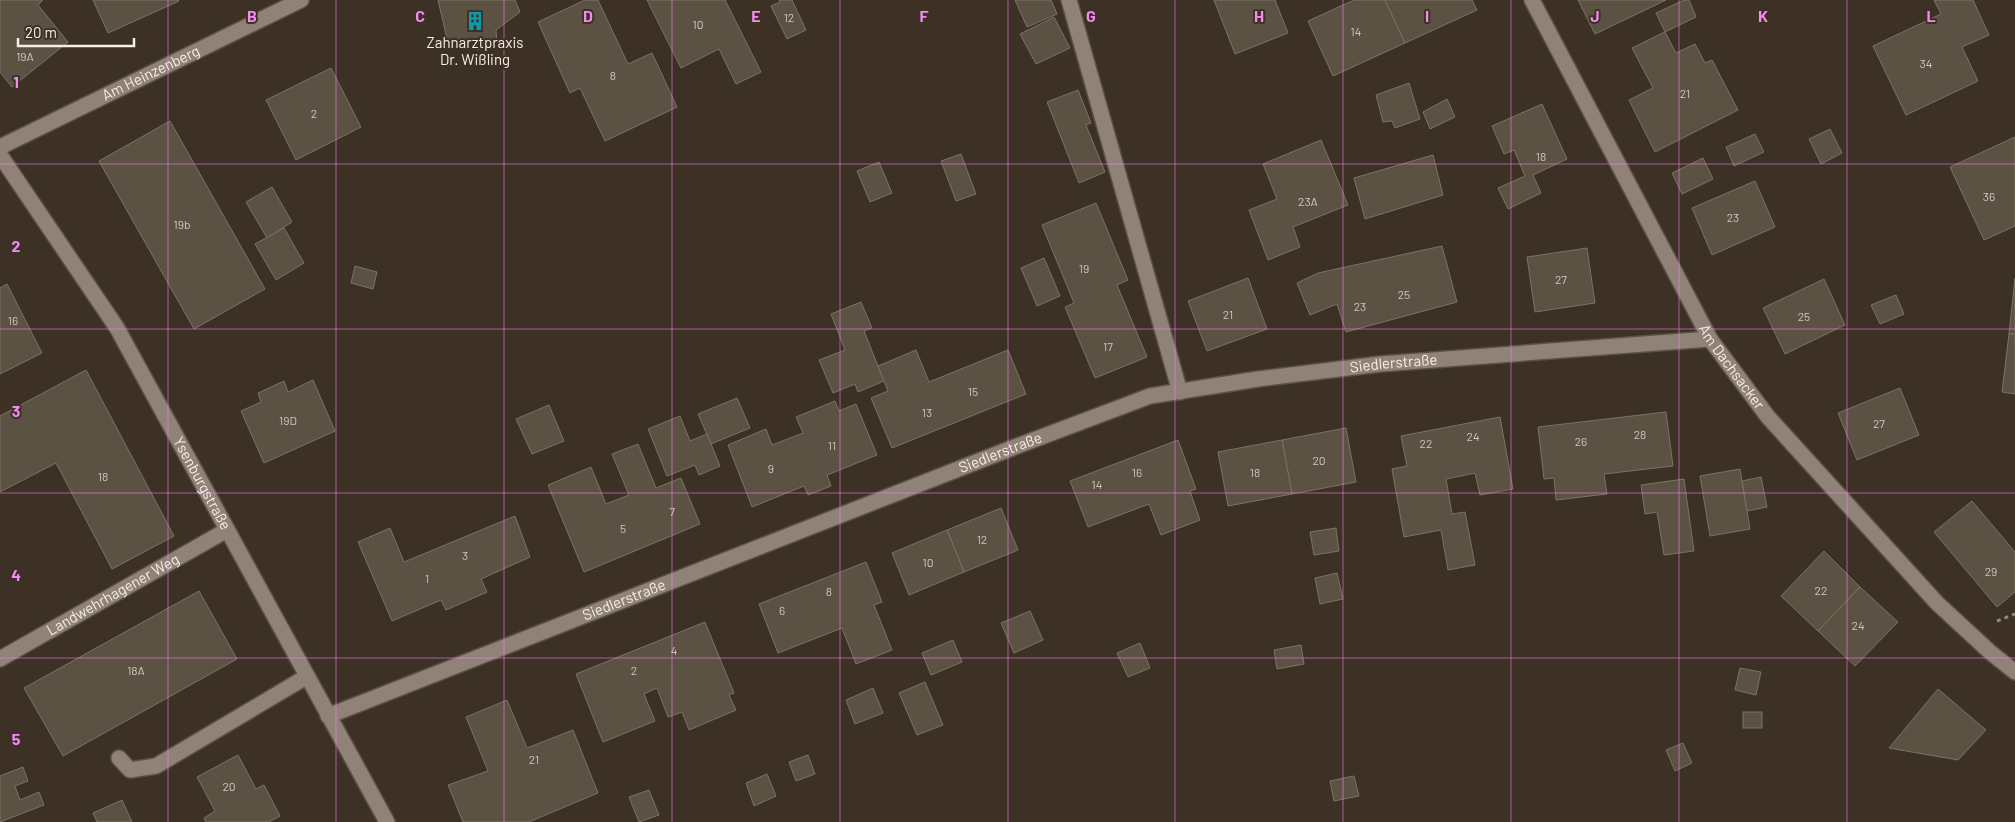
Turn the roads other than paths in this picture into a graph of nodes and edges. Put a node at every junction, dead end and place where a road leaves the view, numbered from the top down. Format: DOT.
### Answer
graph roads {
  1 [pos="301,0"];
  2 [pos="1069,0"];
  3 [pos="1532,0"];
  4 [pos="0,146"];
  5 [pos="0,155"];
  6 [pos="1710,339"];
  7 [pos="1180,392"];
  8 [pos="227,530"];
  9 [pos="0,659"];
  10 [pos="2015,672"];
  11 [pos="306,678"];
  12 [pos="328,716"];
  13 [pos="118,758"];
  14 [pos="387,822"];
  1 -- 4 [label="street, Am Heinzenberg"];
  2 -- 7 [label="street"];
  3 -- 6 [label="street, Am Dachsacker"];
  5 -- 8 [label="street, Ysenburgstraße"];
  6 -- 7 [label="street, Siedlerstraße"];
  6 -- 10 [label="street, Am Dachsacker"];
  7 -- 12 [label="street, Siedlerstraße"];
  8 -- 9 [label="street, Landwehrhagener Weg"];
  8 -- 11 [label="street, Ysenburgstraße"];
  11 -- 12 [label="street, Ysenburgstraße"];
  11 -- 13 [label="street"];
  12 -- 14 [label="street, Ysenburgstraße"];
}
